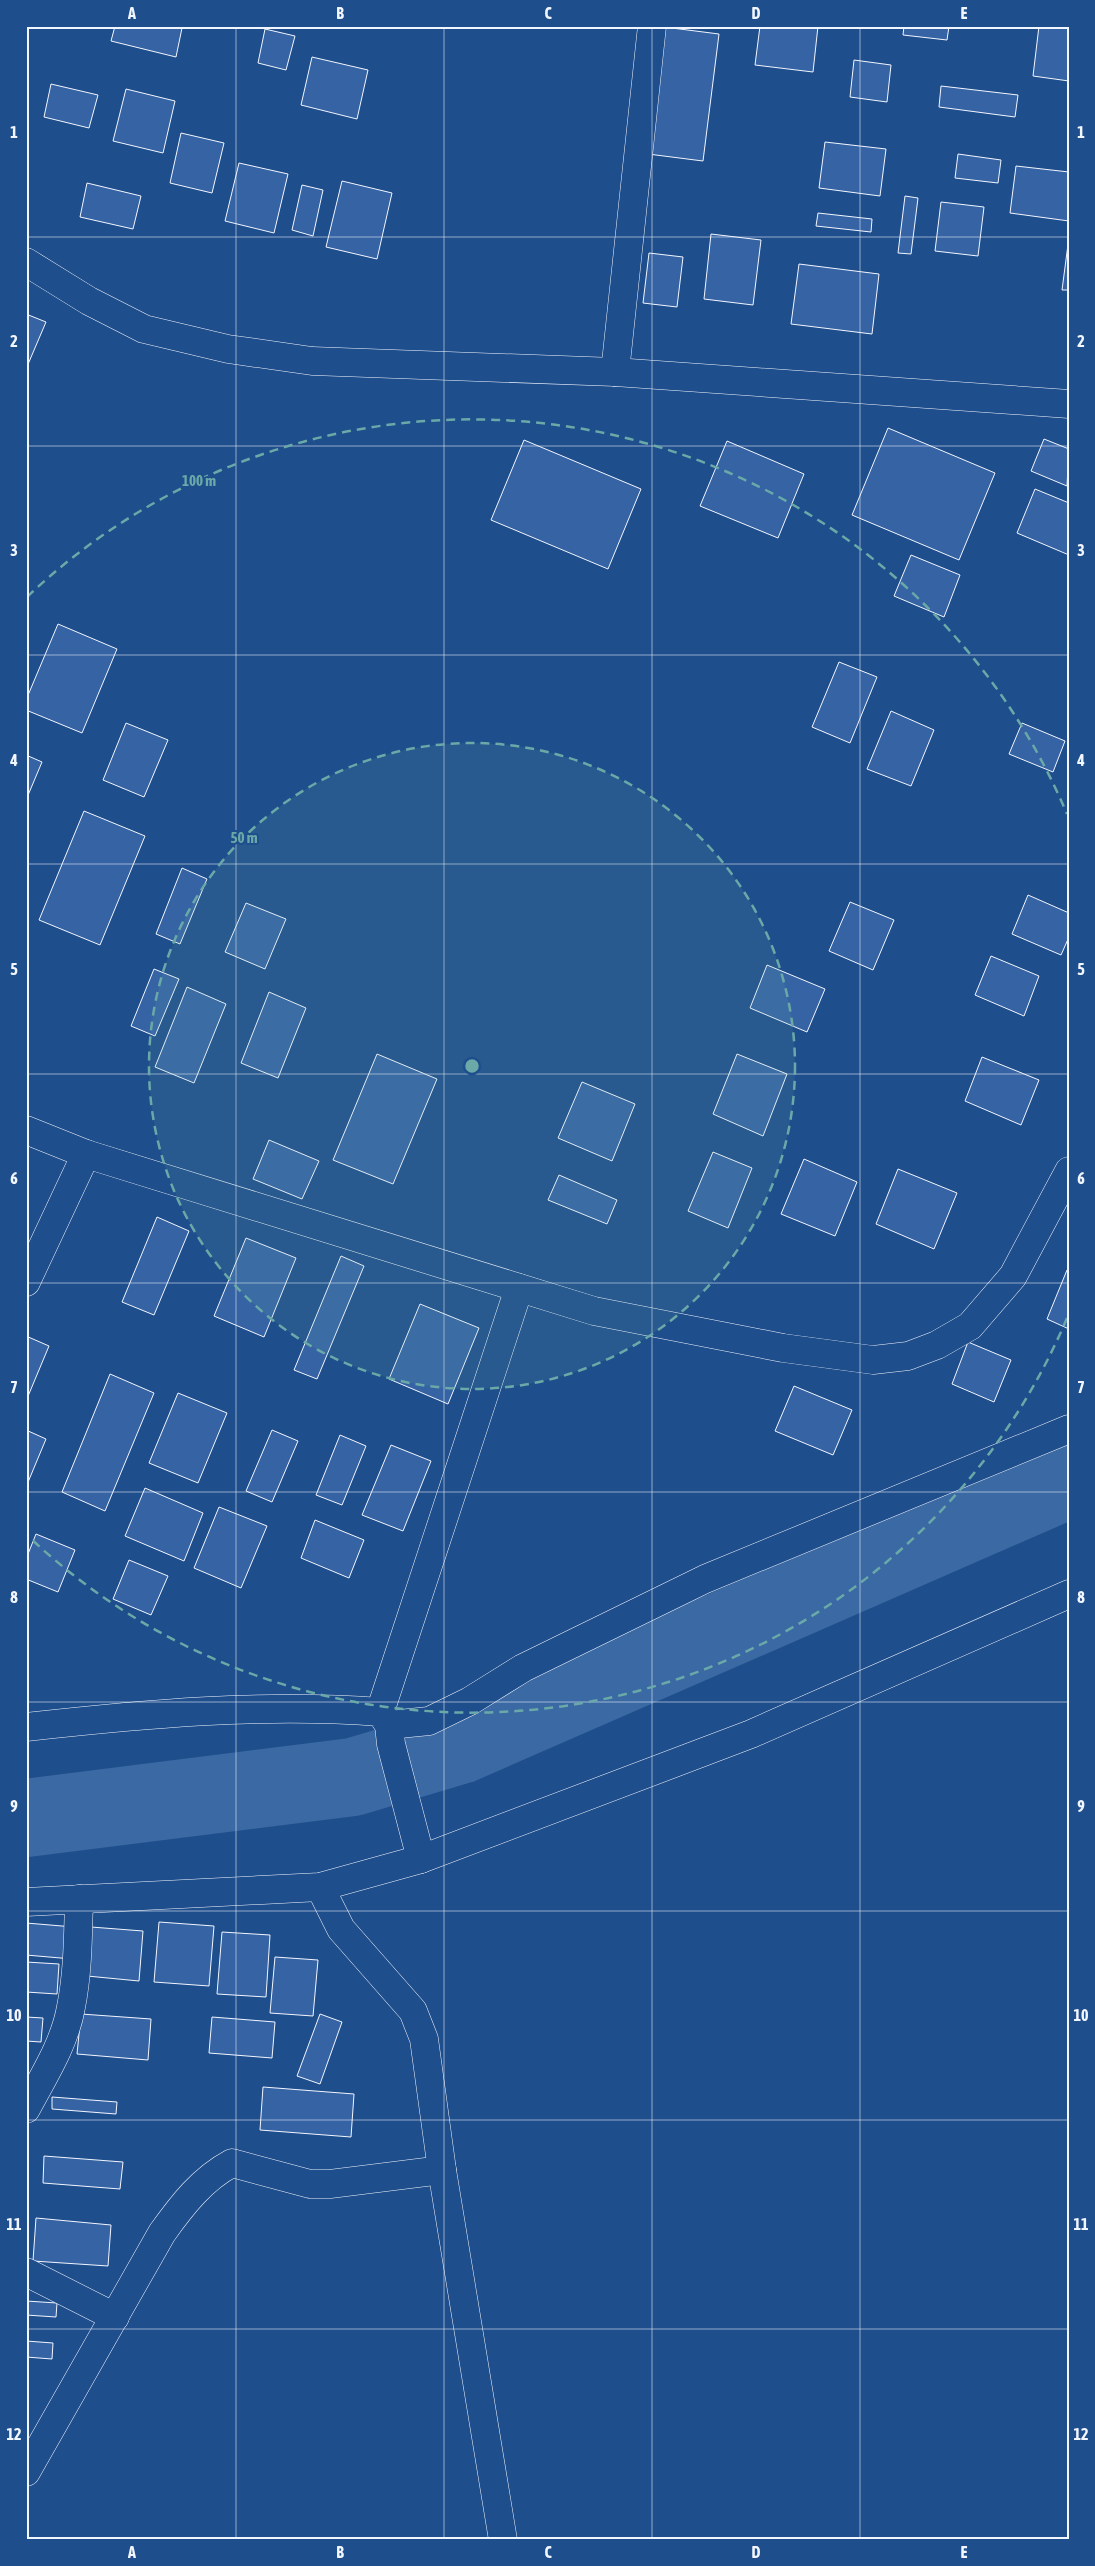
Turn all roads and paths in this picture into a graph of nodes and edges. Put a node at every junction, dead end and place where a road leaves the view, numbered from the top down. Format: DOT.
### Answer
graph roads {
  1 [pos="652,26"];
  2 [pos="26,262"];
  3 [pos="615,372"];
  4 [pos="1069,404"];
  5 [pos="26,1130"];
  6 [pos="86,1154"];
  7 [pos="1069,1171"];
  8 [pos="26,1282"];
  9 [pos="519,1288"];
  10 [pos="1069,1429"];
  11 [pos="1069,1594"];
  12 [pos="26,1727"];
  13 [pos="387,1727"];
  14 [pos="421,1859"];
  15 [pos="320,1887"];
  16 [pos="79,1899"];
  17 [pos="26,1902"];
  18 [pos="26,2109"];
  19 [pos="442,2170"];
  20 [pos="26,2272"];
  21 [pos="115,2317"];
  22 [pos="26,2472"];
  23 [pos="504,2540"];
  1 -- 3 [label="street"];
  2 -- 3 [label="street"];
  3 -- 4 [label="street"];
  5 -- 6 [label="street"];
  6 -- 8 [label="street"];
  6 -- 9 [label="street"];
  7 -- 9 [label="street"];
  9 -- 13 [label="street"];
  10 -- 13 [label="street"];
  11 -- 14 [label="street"];
  12 -- 13 [label="street"];
  13 -- 14 [label="street"];
  14 -- 15 [label="street"];
  15 -- 16 [label="street"];
  15 -- 19 [label="street"];
  16 -- 17 [label="street"];
  16 -- 18 [label="street"];
  19 -- 21 [label="street"];
  19 -- 23 [label="street"];
  20 -- 21 [label="street"];
  21 -- 22 [label="street"];
}
